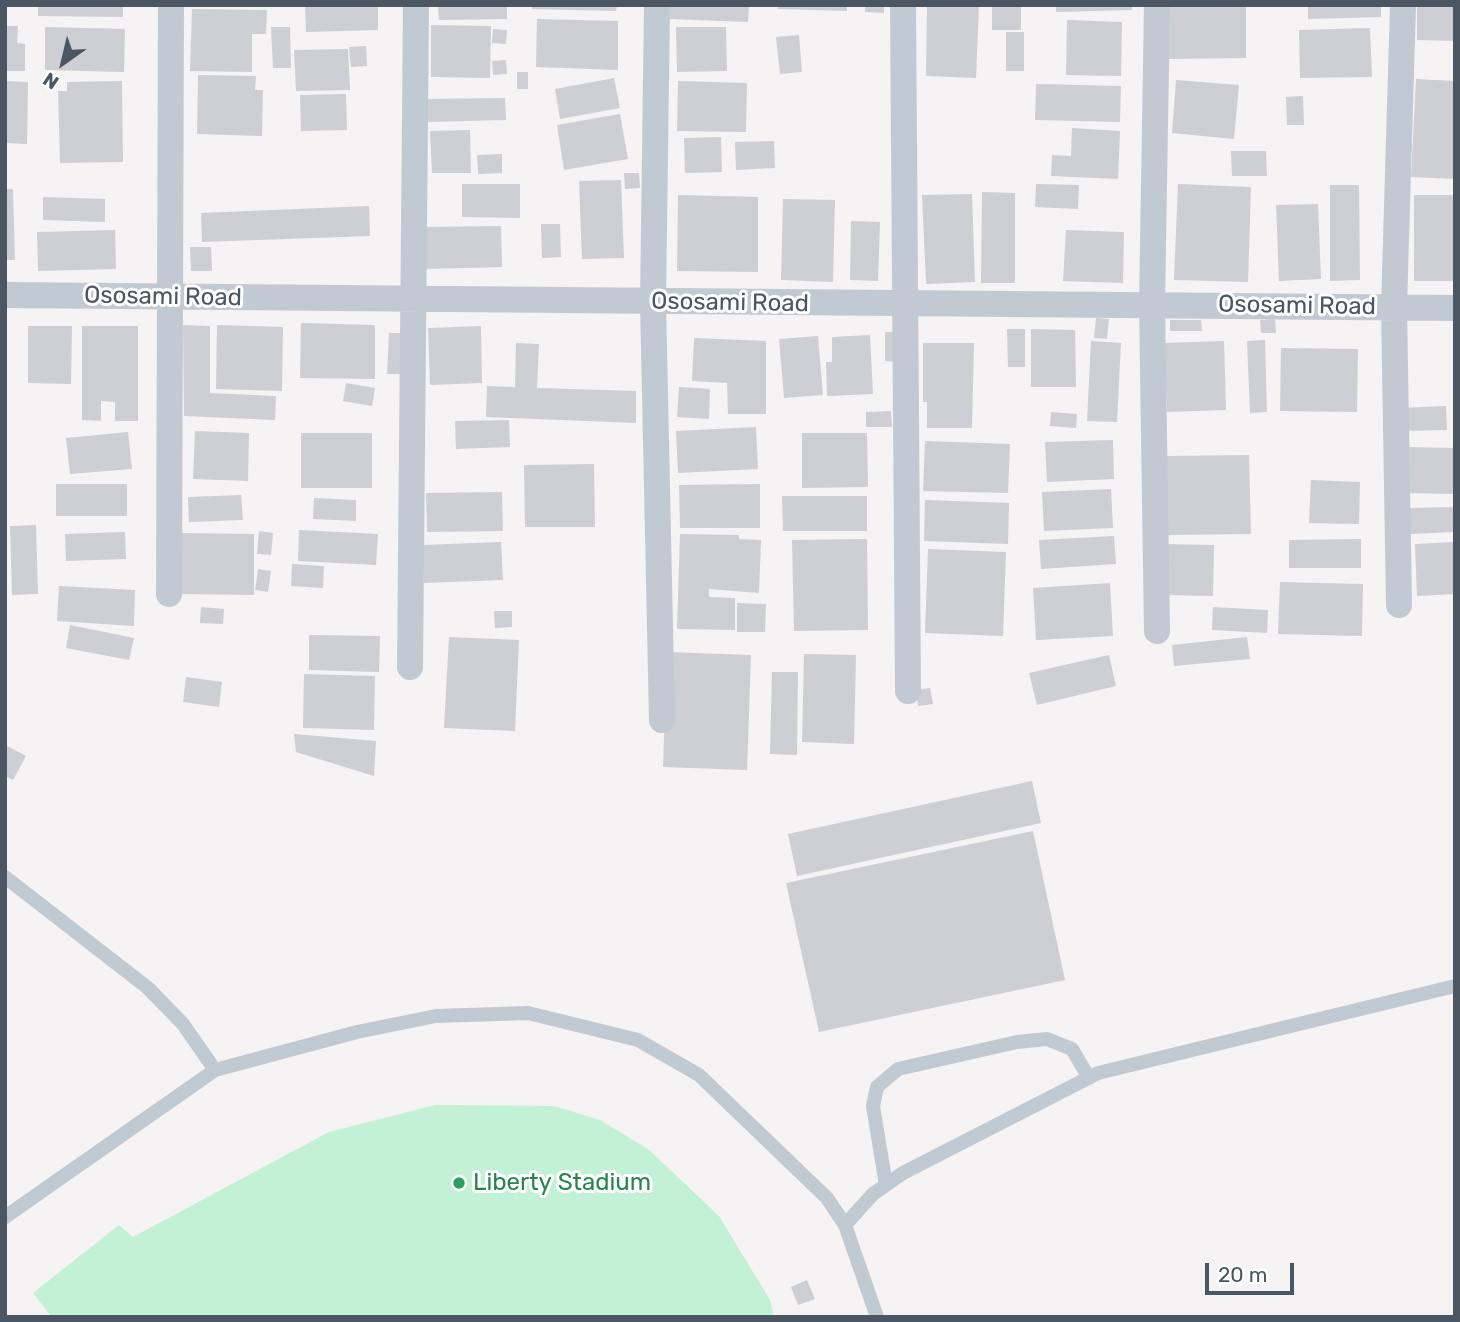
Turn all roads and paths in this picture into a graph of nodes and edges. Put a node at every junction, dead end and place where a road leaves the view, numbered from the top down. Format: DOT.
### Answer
graph roads {
  1 [pos="171,5"];
  2 [pos="416,5"];
  3 [pos="657,5"];
  4 [pos="903,5"];
  5 [pos="1157,5"];
  6 [pos="1403,5"];
  7 [pos="5,295"];
  8 [pos="172,298"];
  9 [pos="414,300"];
  10 [pos="653,302"];
  11 [pos="1152,304"];
  12 [pos="906,305"];
  13 [pos="1394,307"];
  14 [pos="1455,308"];
  15 [pos="169,594"];
  16 [pos="1399,605"];
  17 [pos="1157,631"];
  18 [pos="410,667"];
  19 [pos="908,691"];
  20 [pos="662,720"];
  21 [pos="5,877"];
  22 [pos="1455,986"];
  23 [pos="215,1070"];
  24 [pos="1089,1078"];
  25 [pos="886,1185"];
  26 [pos="5,1217"];
  27 [pos="845,1225"];
  28 [pos="877,1317"];
  1 -- 8 [label="street"];
  2 -- 9 [label="street"];
  3 -- 10 [label="street"];
  4 -- 12 [label="street"];
  5 -- 11 [label="street"];
  6 -- 13 [label="street"];
  7 -- 8 [label="street, Ososami Road"];
  8 -- 9 [label="street, Ososami Road"];
  8 -- 15 [label="street"];
  9 -- 10 [label="street, Ososami Road"];
  9 -- 18 [label="street"];
  10 -- 12 [label="street, Ososami Road"];
  10 -- 20 [label="street"];
  11 -- 12 [label="street, Ososami Road"];
  11 -- 13 [label="street, Ososami Road"];
  11 -- 17 [label="street"];
  12 -- 19 [label="street"];
  13 -- 14 [label="street, Ososami Road"];
  13 -- 16 [label="street"];
  21 -- 23 [label="lane"];
  22 -- 24 [label="lane"];
  23 -- 26 [label="lane"];
  23 -- 27 [label="lane"];
  24 -- 25 [label="lane"];
  24 -- 25 [label="lane"];
  25 -- 27 [label="lane"];
  27 -- 28 [label="lane"];
}
